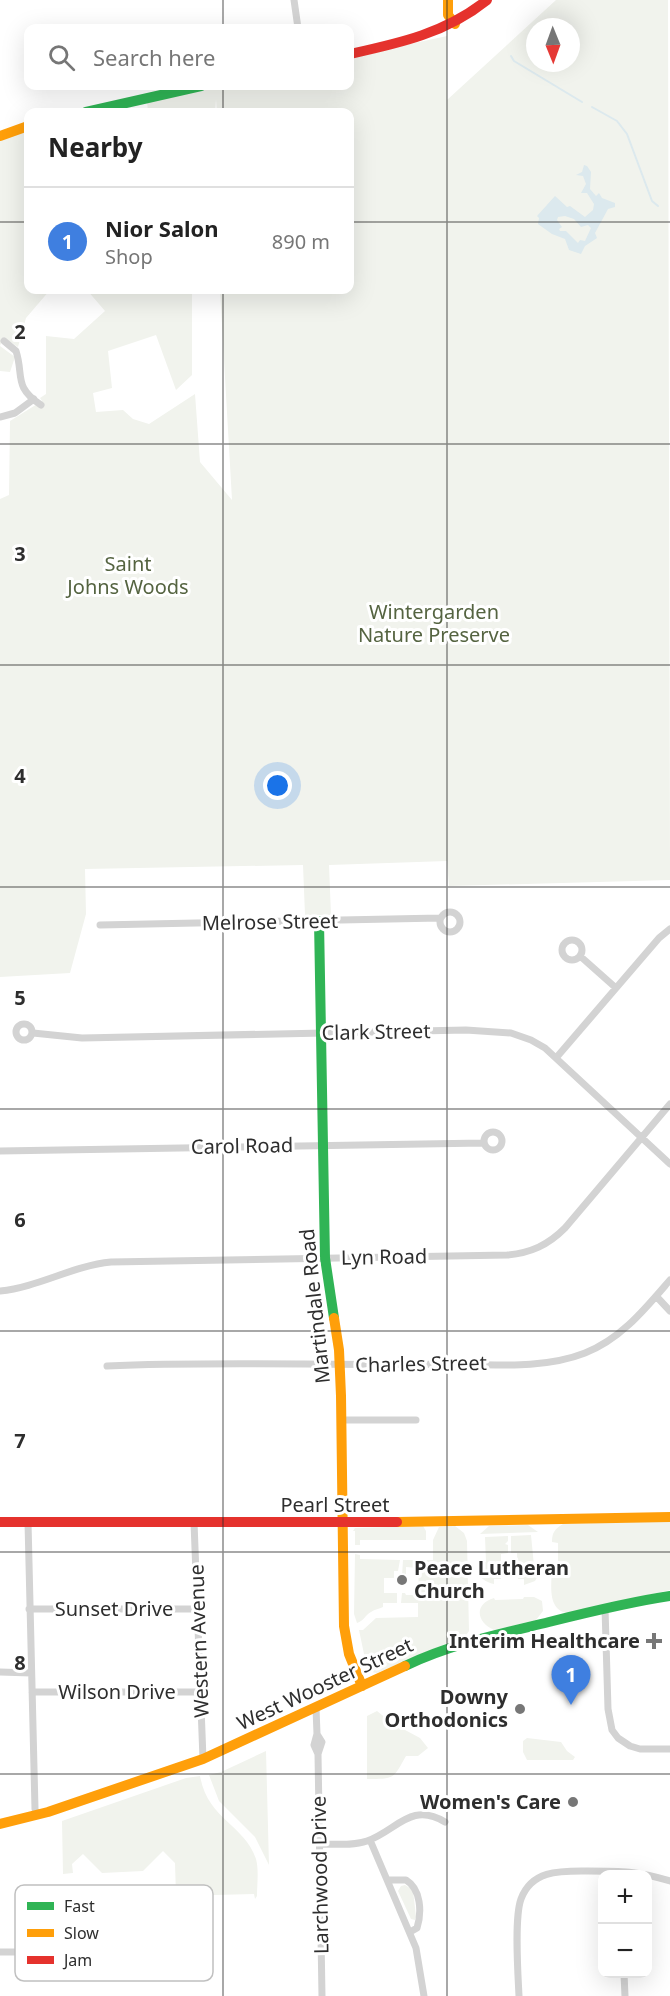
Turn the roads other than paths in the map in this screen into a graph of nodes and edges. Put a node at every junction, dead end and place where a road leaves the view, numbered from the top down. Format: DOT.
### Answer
graph roads {
  1 [pos="294,0"];
  2 [pos="448,0"];
  3 [pos="486,0"];
  4 [pos="297,24"];
  5 [pos="455,24"];
  6 [pos="354,53"];
  7 [pos="183,90"];
  8 [pos="104,108"];
  9 [pos="24,127"];
  10 [pos="0,136"];
  11 [pos="4,342"];
  12 [pos="33,399"];
  13 [pos="42,405"];
  14 [pos="0,417"];
  15 [pos="440,918"];
  16 [pos="319,921"];
  17 [pos="100,925"];
  18 [pos="670,929"];
  19 [pos="580,956"];
  20 [pos="616,988"];
  21 [pos="33,1033"];
  22 [pos="320,1033"];
  23 [pos="556,1058"];
  24 [pos="670,1104"];
  25 [pos="642,1137"];
  26 [pos="484,1143"];
  27 [pos="322,1145"];
  28 [pos="0,1151"];
  29 [pos="670,1164"];
  30 [pos="325,1258"];
  31 [pos="670,1280"];
  32 [pos="0,1291"];
  33 [pos="656,1296"];
  34 [pos="670,1311"];
  35 [pos="339,1365"];
  36 [pos="107,1366"];
  37 [pos="342,1420"];
  38 [pos="416,1420"];
  39 [pos="670,1517"];
  40 [pos="0,1522"];
  41 [pos="28,1522"];
  42 [pos="194,1522"];
  43 [pos="344,1523"];
  44 [pos="670,1596"];
  45 [pos="605,1608"];
  46 [pos="29,1609"];
  47 [pos="198,1609"];
  48 [pos="0,1672"];
  49 [pos="31,1672"];
  50 [pos="362,1686"];
  51 [pos="32,1692"];
  52 [pos="201,1692"];
  53 [pos="316,1708"];
  54 [pos="670,1749"];
  55 [pos="203,1759"];
  56 [pos="38,1815"];
  57 [pos="445,1822"];
  58 [pos="0,1824"];
  59 [pos="370,1840"];
  60 [pos="320,1844"];
  61 [pos="598,1873"];
  62 [pos="652,1876"];
  63 [pos="388,1880"];
  64 [pos="670,1881"];
  65 [pos="410,1932"];
  66 [pos="0,1952"];
  67 [pos="15,1952"];
  68 [pos="624,1978"];
  69 [pos="322,1996"];
  70 [pos="424,1996"];
  71 [pos="519,1996"];
  72 [pos="625,1996"];
  1 -- 4 [label="street"];
  2 -- 5 [label="street"];
  3 -- 5 [label="street"];
  5 -- 6 [label="street"];
  7 -- 8 [label="street"];
  9 -- 10 [label="street"];
  11 -- 12 [label="street"];
  12 -- 13 [label="street"];
  12 -- 14 [label="street"];
  15 -- 16 [label="street, Melrose Street"];
  16 -- 17 [label="street, Melrose Street"];
  16 -- 22 [label="street, Martindale Road"];
  18 -- 20 [label="street"];
  19 -- 20 [label="street"];
  20 -- 23 [label="street"];
  21 -- 22 [label="street, Clark Street"];
  22 -- 23 [label="street, Clark Street"];
  22 -- 27 [label="street, Martindale Road"];
  23 -- 25 [label="street, Clark Street"];
  24 -- 25 [label="street, Lyn Road"];
  25 -- 29 [label="street, Clark Street"];
  25 -- 30 [label="street, Lyn Road"];
  26 -- 27 [label="street, Carol Road"];
  27 -- 28 [label="street, Carol Road"];
  27 -- 30 [label="street, Martindale Road"];
  30 -- 32 [label="street, Lyn Road"];
  30 -- 35 [label="street, Martindale Road"];
  31 -- 33 [label="street, Charles Street"];
  33 -- 34 [label="street"];
  33 -- 35 [label="street, Charles Street"];
  35 -- 36 [label="street, Charles Street"];
  35 -- 37 [label="street, Martindale Road"];
  37 -- 38 [label="street"];
  37 -- 43 [label="street, Martindale Road"];
  39 -- 43 [label="street, Pearl Street"];
  40 -- 41 [label="street, Pearl Street"];
  41 -- 42 [label="street, Pearl Street"];
  41 -- 46 [label="street"];
  42 -- 43 [label="street, Pearl Street"];
  42 -- 47 [label="street, Western Avenue"];
  43 -- 50 [label="street, Martindale Road"];
  44 -- 45 [label="street, West Wooster Street"];
  45 -- 50 [label="street, West Wooster Street"];
  45 -- 54 [label="street"];
  46 -- 47 [label="street, Sunset Drive"];
  46 -- 49 [label="street"];
  47 -- 52 [label="street, Western Avenue"];
  48 -- 49 [label="street"];
  49 -- 51 [label="street"];
  50 -- 53 [label="street, West Wooster Street"];
  51 -- 52 [label="street, Wilson Drive"];
  51 -- 56 [label="street"];
  52 -- 55 [label="street, Western Avenue"];
  53 -- 55 [label="street, West Wooster Street"];
  53 -- 60 [label="street, Larchwood Drive"];
  55 -- 56 [label="street, West Wooster Street"];
  56 -- 58 [label="street, West Wooster Street"];
  57 -- 59 [label="street"];
  59 -- 60 [label="street"];
  59 -- 63 [label="street"];
  60 -- 69 [label="street, Larchwood Drive"];
  61 -- 71 [label="street"];
  62 -- 64 [label="street"];
  63 -- 65 [label="street"];
  63 -- 65 [label="street"];
  65 -- 70 [label="street"];
  66 -- 67 [label="street"];
  68 -- 72 [label="street"];
}
